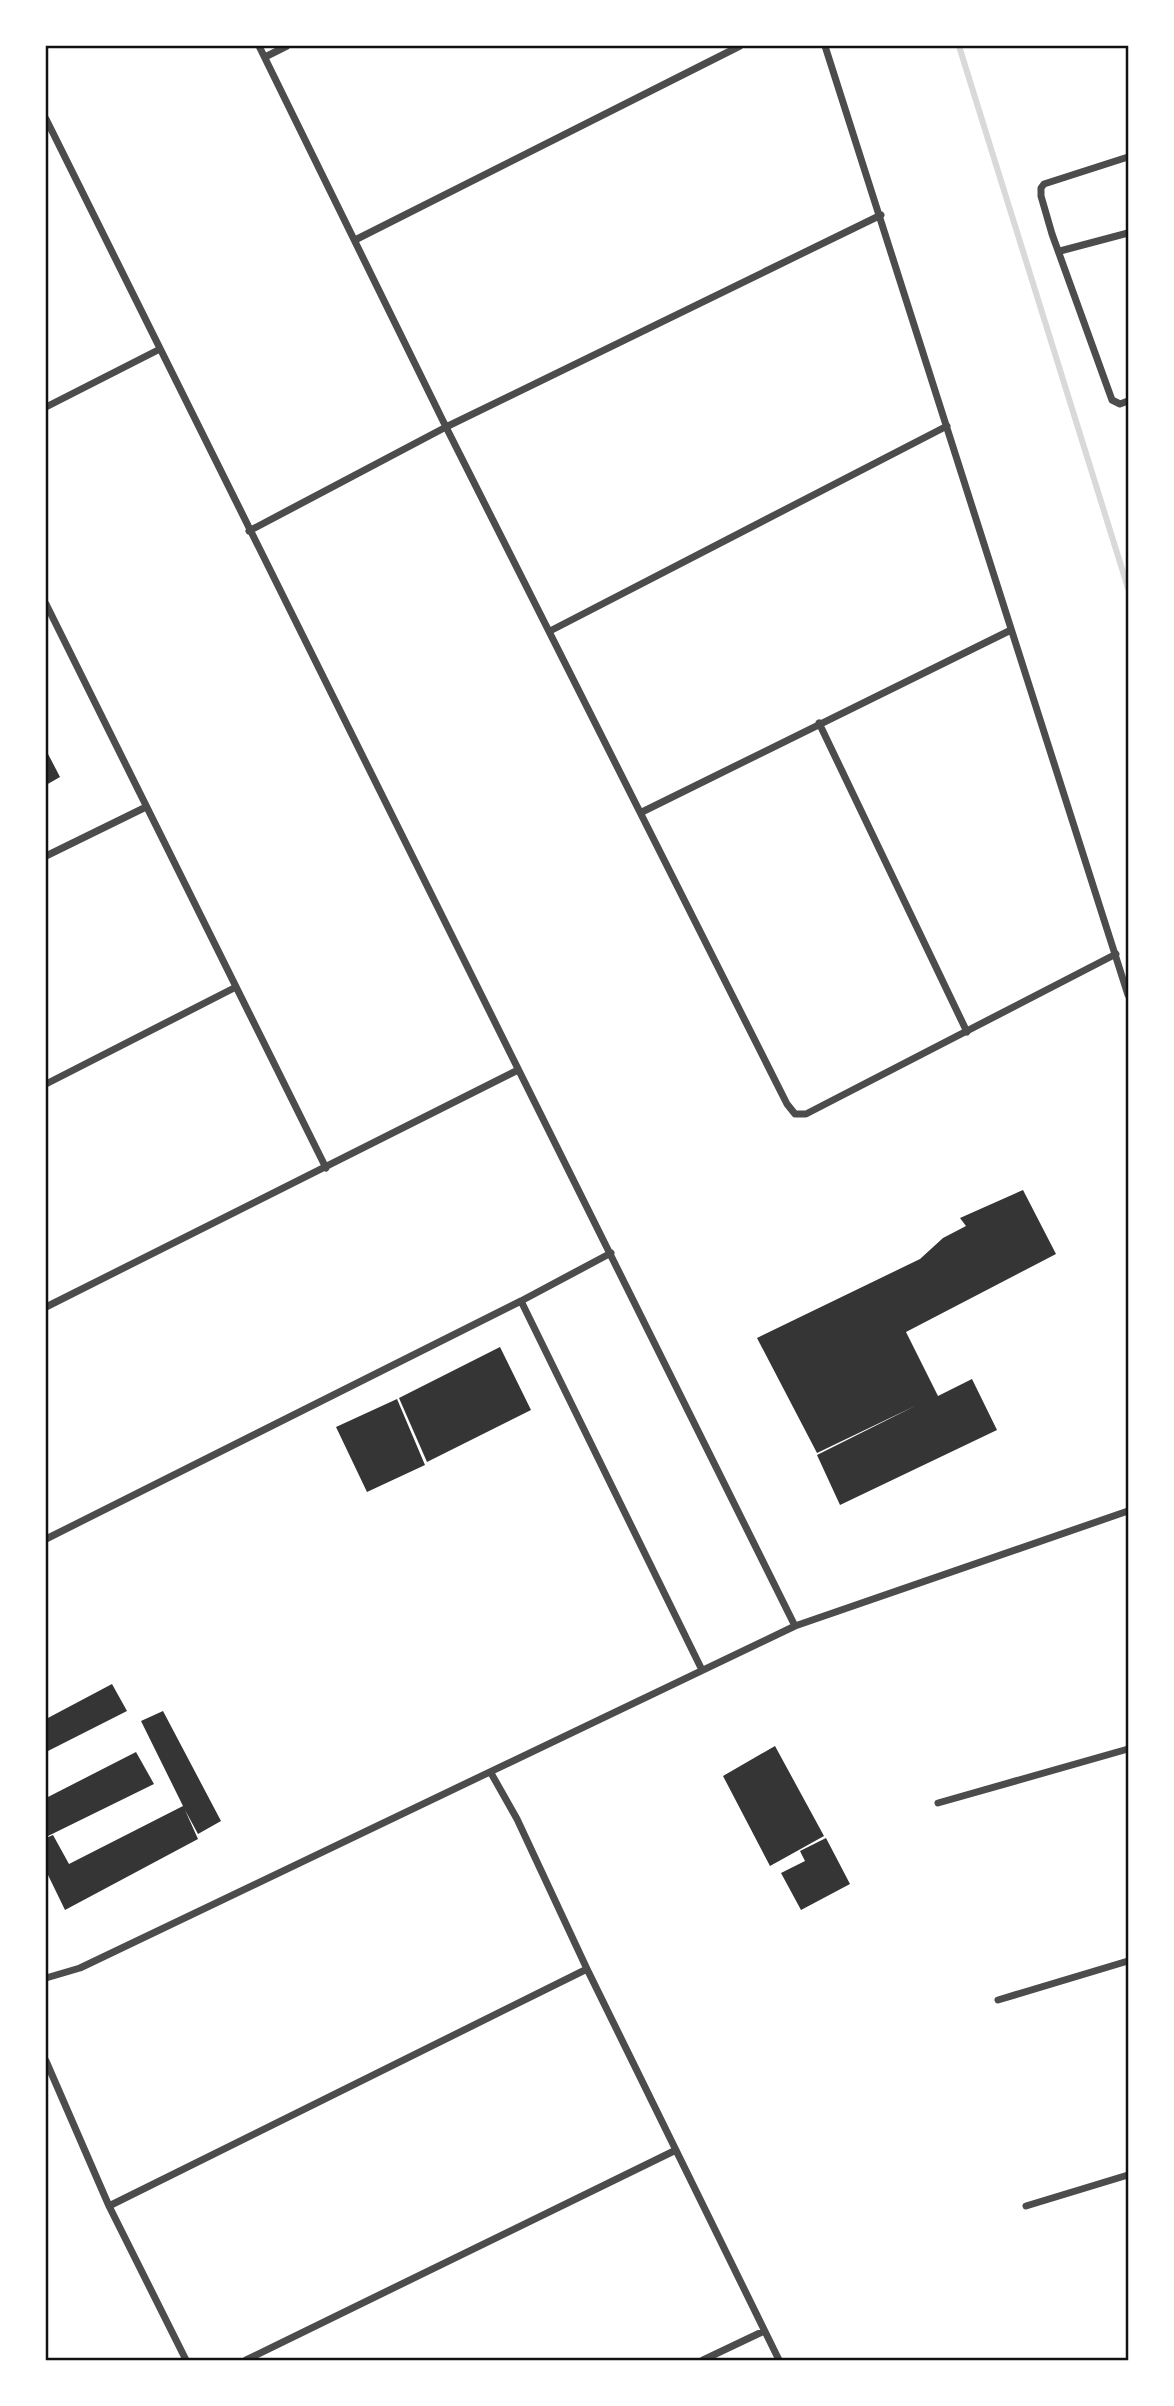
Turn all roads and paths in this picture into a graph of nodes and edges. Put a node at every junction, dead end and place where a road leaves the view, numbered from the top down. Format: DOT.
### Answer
graph roads {
  1 [pos="259,46"];
  2 [pos="287,46"];
  3 [pos="740,46"];
  4 [pos="825,46"];
  5 [pos="265,57"];
  6 [pos="46,119"];
  7 [pos="1129,157"];
  8 [pos="881,215"];
  9 [pos="1129,233"];
  10 [pos="355,240"];
  11 [pos="1059,251"];
  12 [pos="160,349"];
  13 [pos="1129,401"];
  14 [pos="46,407"];
  15 [pos="947,426"];
  16 [pos="446,427"];
  17 [pos="249,531"];
  18 [pos="46,604"];
  19 [pos="1011,630"];
  20 [pos="550,631"];
  21 [pos="819,723"];
  22 [pos="146,807"];
  23 [pos="642,812"];
  24 [pos="46,856"];
  25 [pos="1116,954"];
  26 [pos="236,987"];
  27 [pos="1129,995"];
  28 [pos="967,1032"];
  29 [pos="518,1070"];
  30 [pos="46,1084"];
  31 [pos="326,1168"];
  32 [pos="611,1253"];
  33 [pos="521,1301"];
  34 [pos="46,1307"];
  35 [pos="1129,1511"];
  36 [pos="46,1539"];
  37 [pos="795,1626"];
  38 [pos="702,1670"];
  39 [pos="1129,1749"];
  40 [pos="491,1773"];
  41 [pos="938,1802"];
  42 [pos="1129,1961"];
  43 [pos="587,1969"];
  44 [pos="46,1978"];
  45 [pos="998,2000"];
  46 [pos="46,2061"];
  47 [pos="676,2150"];
  48 [pos="1129,2175"];
  49 [pos="109,2206"];
  50 [pos="1026,2206"];
  51 [pos="764,2331"];
  52 [pos="186,2361"];
  53 [pos="246,2361"];
  54 [pos="704,2361"];
  55 [pos="779,2361"];
  1 -- 5 [label="street"];
  2 -- 5 [label="street"];
  3 -- 10 [label="street"];
  4 -- 8 [label="street"];
  5 -- 10 [label="street"];
  6 -- 12 [label="street"];
  7 -- 11 [label="street"];
  8 -- 15 [label="street"];
  8 -- 16 [label="street"];
  9 -- 11 [label="street"];
  10 -- 16 [label="street"];
  11 -- 13 [label="street"];
  12 -- 14 [label="street"];
  12 -- 17 [label="street"];
  15 -- 19 [label="street"];
  15 -- 20 [label="street"];
  16 -- 17 [label="street"];
  16 -- 20 [label="street"];
  17 -- 29 [label="street"];
  18 -- 22 [label="street"];
  19 -- 21 [label="street"];
  19 -- 25 [label="street"];
  20 -- 23 [label="street"];
  21 -- 23 [label="street"];
  21 -- 28 [label="street"];
  22 -- 24 [label="street"];
  22 -- 26 [label="street"];
  23 -- 28 [label="street"];
  25 -- 27 [label="street"];
  25 -- 28 [label="street"];
  26 -- 30 [label="street"];
  26 -- 31 [label="street"];
  29 -- 31 [label="street"];
  29 -- 32 [label="street"];
  31 -- 34 [label="street"];
  32 -- 33 [label="street"];
  32 -- 37 [label="street"];
  33 -- 36 [label="street"];
  33 -- 38 [label="street"];
  35 -- 37 [label="street"];
  37 -- 38 [label="street"];
  38 -- 40 [label="street"];
  39 -- 41 [label="street"];
  40 -- 43 [label="street"];
  40 -- 44 [label="street"];
  42 -- 45 [label="street"];
  43 -- 47 [label="street"];
  43 -- 49 [label="street"];
  46 -- 49 [label="street"];
  47 -- 51 [label="street"];
  47 -- 53 [label="street"];
  48 -- 50 [label="street"];
  49 -- 52 [label="street"];
  51 -- 54 [label="street"];
  51 -- 55 [label="street"];
}
